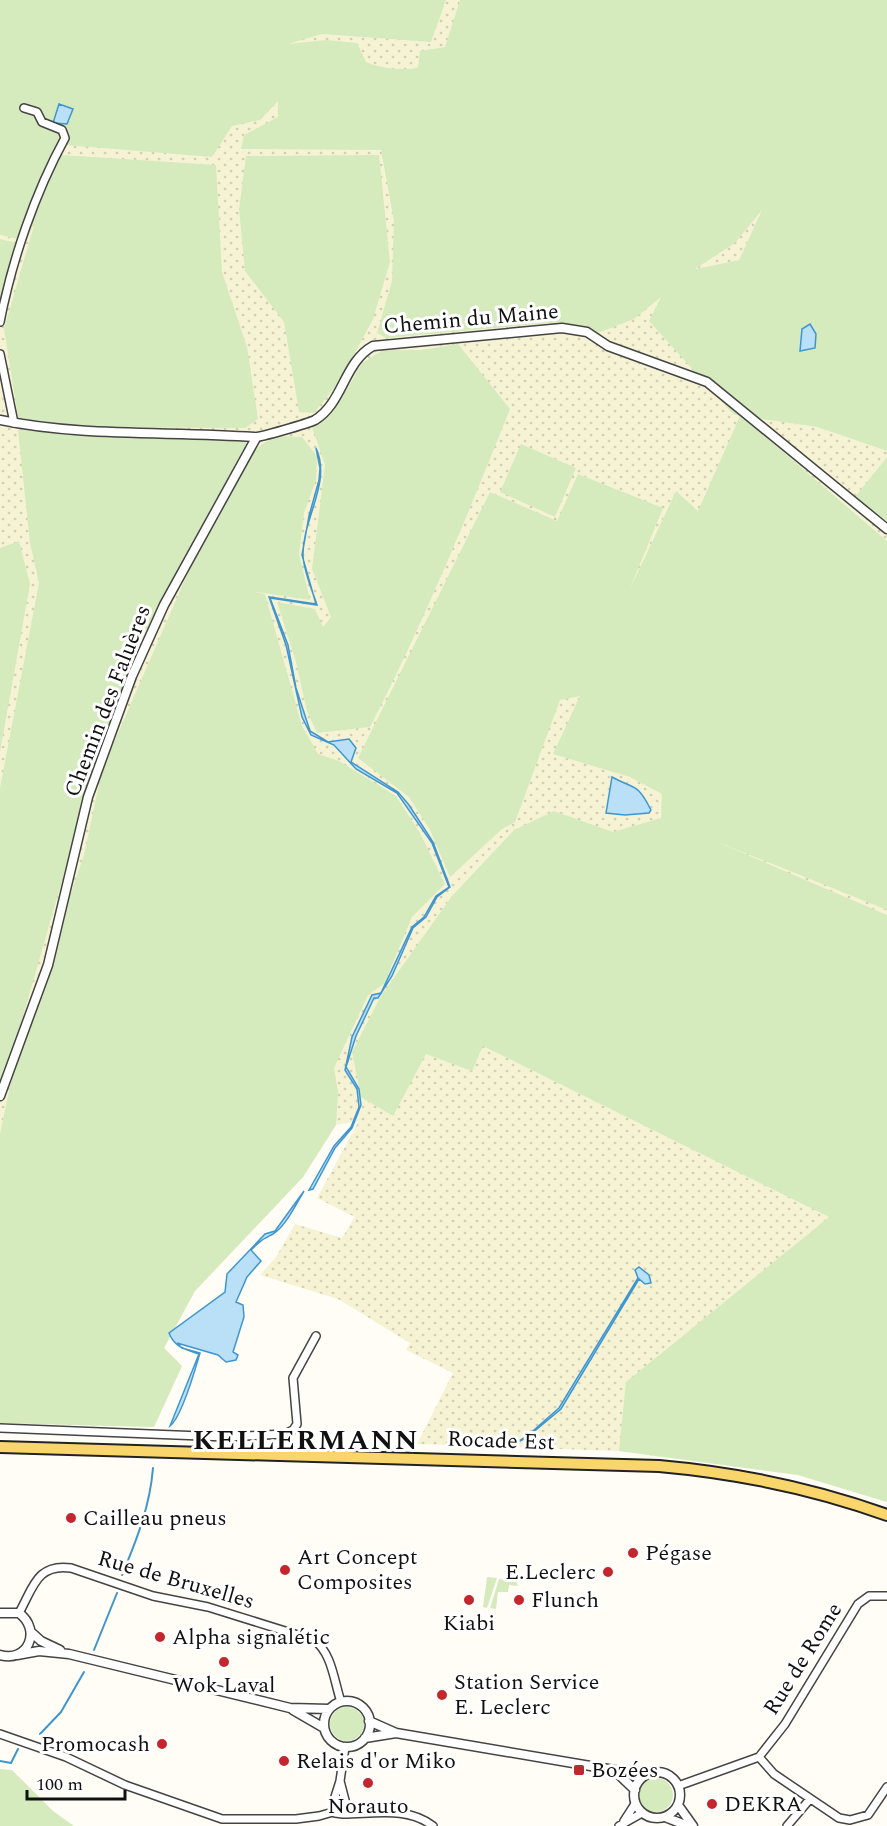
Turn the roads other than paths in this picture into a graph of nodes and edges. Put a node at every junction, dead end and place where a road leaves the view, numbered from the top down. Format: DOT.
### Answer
graph roads {
  1 [pos="24,108"];
  2 [pos="0,322"];
  3 [pos="0,354"];
  4 [pos="0,420"];
  5 [pos="14,423"];
  6 [pos="256,438"];
  7 [pos="887,529"];
  8 [pos="0,1096"];
  9 [pos="316,1336"];
  10 [pos="0,1428"];
  11 [pos="0,1447"];
  12 [pos="887,1515"];
  13 [pos="887,1596"];
  14 [pos="0,1613"];
  15 [pos="19,1613"];
  16 [pos="32,1632"];
  17 [pos="0,1654"];
  18 [pos="69,1654"];
  19 [pos="17,1655"];
  20 [pos="341,1702"];
  21 [pos="290,1708"];
  22 [pos="329,1709"];
  23 [pos="369,1721"];
  24 [pos="324,1728"];
  25 [pos="396,1733"];
  26 [pos="0,1734"];
  27 [pos="365,1738"];
  28 [pos="345,1747"];
  29 [pos="759,1757"];
  30 [pos="614,1770"];
  31 [pos="650,1773"];
  32 [pos="340,1781"];
  33 [pos="678,1786"];
  34 [pos="887,1787"];
  35 [pos="634,1790"];
  36 [pos="810,1799"];
  37 [pos="333,1803"];
  38 [pos="345,1803"];
  39 [pos="635,1804"];
  40 [pos="678,1804"];
  41 [pos="333,1812"];
  42 [pos="642,1813"];
  43 [pos="343,1814"];
  44 [pos="362,1814"];
  45 [pos="665,1817"];
  46 [pos="620,1825"];
  47 [pos="434,1826"];
  48 [pos="688,1826"];
  49 [pos="693,1826"];
  50 [pos="787,1826"];
  1 -- 2 [label="street"];
  3 -- 5 [label="street"];
  4 -- 5 [label="street, Chemin du Maine"];
  5 -- 6 [label="street, Chemin du Maine"];
  6 -- 7 [label="street, Chemin du Maine"];
  6 -- 8 [label="street, Chemin des Faluères"];
  9 -- 10 [label="street"];
  11 -- 12 [label="main road, Rocade Est"];
  13 -- 29 [label="street, Rue de Rome"];
  14 -- 15 [label="street"];
  15 -- 16 [label="street"];
  15 -- 20 [label="street, Rue de Bruxelles"];
  16 -- 18 [label="street"];
  16 -- 19 [label="street"];
  17 -- 19 [label="street"];
  18 -- 19 [label="street"];
  18 -- 21 [label="street"];
  20 -- 22 [label="street"];
  20 -- 23 [label="street"];
  21 -- 22 [label="street"];
  21 -- 24 [label="street"];
  22 -- 24 [label="street"];
  23 -- 25 [label="street"];
  23 -- 27 [label="street"];
  24 -- 28 [label="street"];
  25 -- 27 [label="street"];
  25 -- 30 [label="street"];
  26 -- 41 [label="street"];
  27 -- 28 [label="street"];
  28 -- 32 [label="street"];
  29 -- 33 [label="street"];
  29 -- 36 [label="street"];
  30 -- 31 [label="street"];
  30 -- 35 [label="street"];
  31 -- 33 [label="street"];
  31 -- 35 [label="street"];
  32 -- 37 [label="street"];
  32 -- 38 [label="street"];
  33 -- 40 [label="street"];
  34 -- 36 [label="street"];
  35 -- 39 [label="street"];
  36 -- 50 [label="street"];
  37 -- 38 [label="street"];
  37 -- 41 [label="street"];
  38 -- 43 [label="street"];
  38 -- 44 [label="street"];
  39 -- 42 [label="street"];
  39 -- 46 [label="street"];
  40 -- 45 [label="street"];
  40 -- 49 [label="street"];
  41 -- 43 [label="street"];
  42 -- 45 [label="street"];
  42 -- 46 [label="street"];
  43 -- 44 [label="street"];
  44 -- 47 [label="street"];
  45 -- 48 [label="street"];
}
